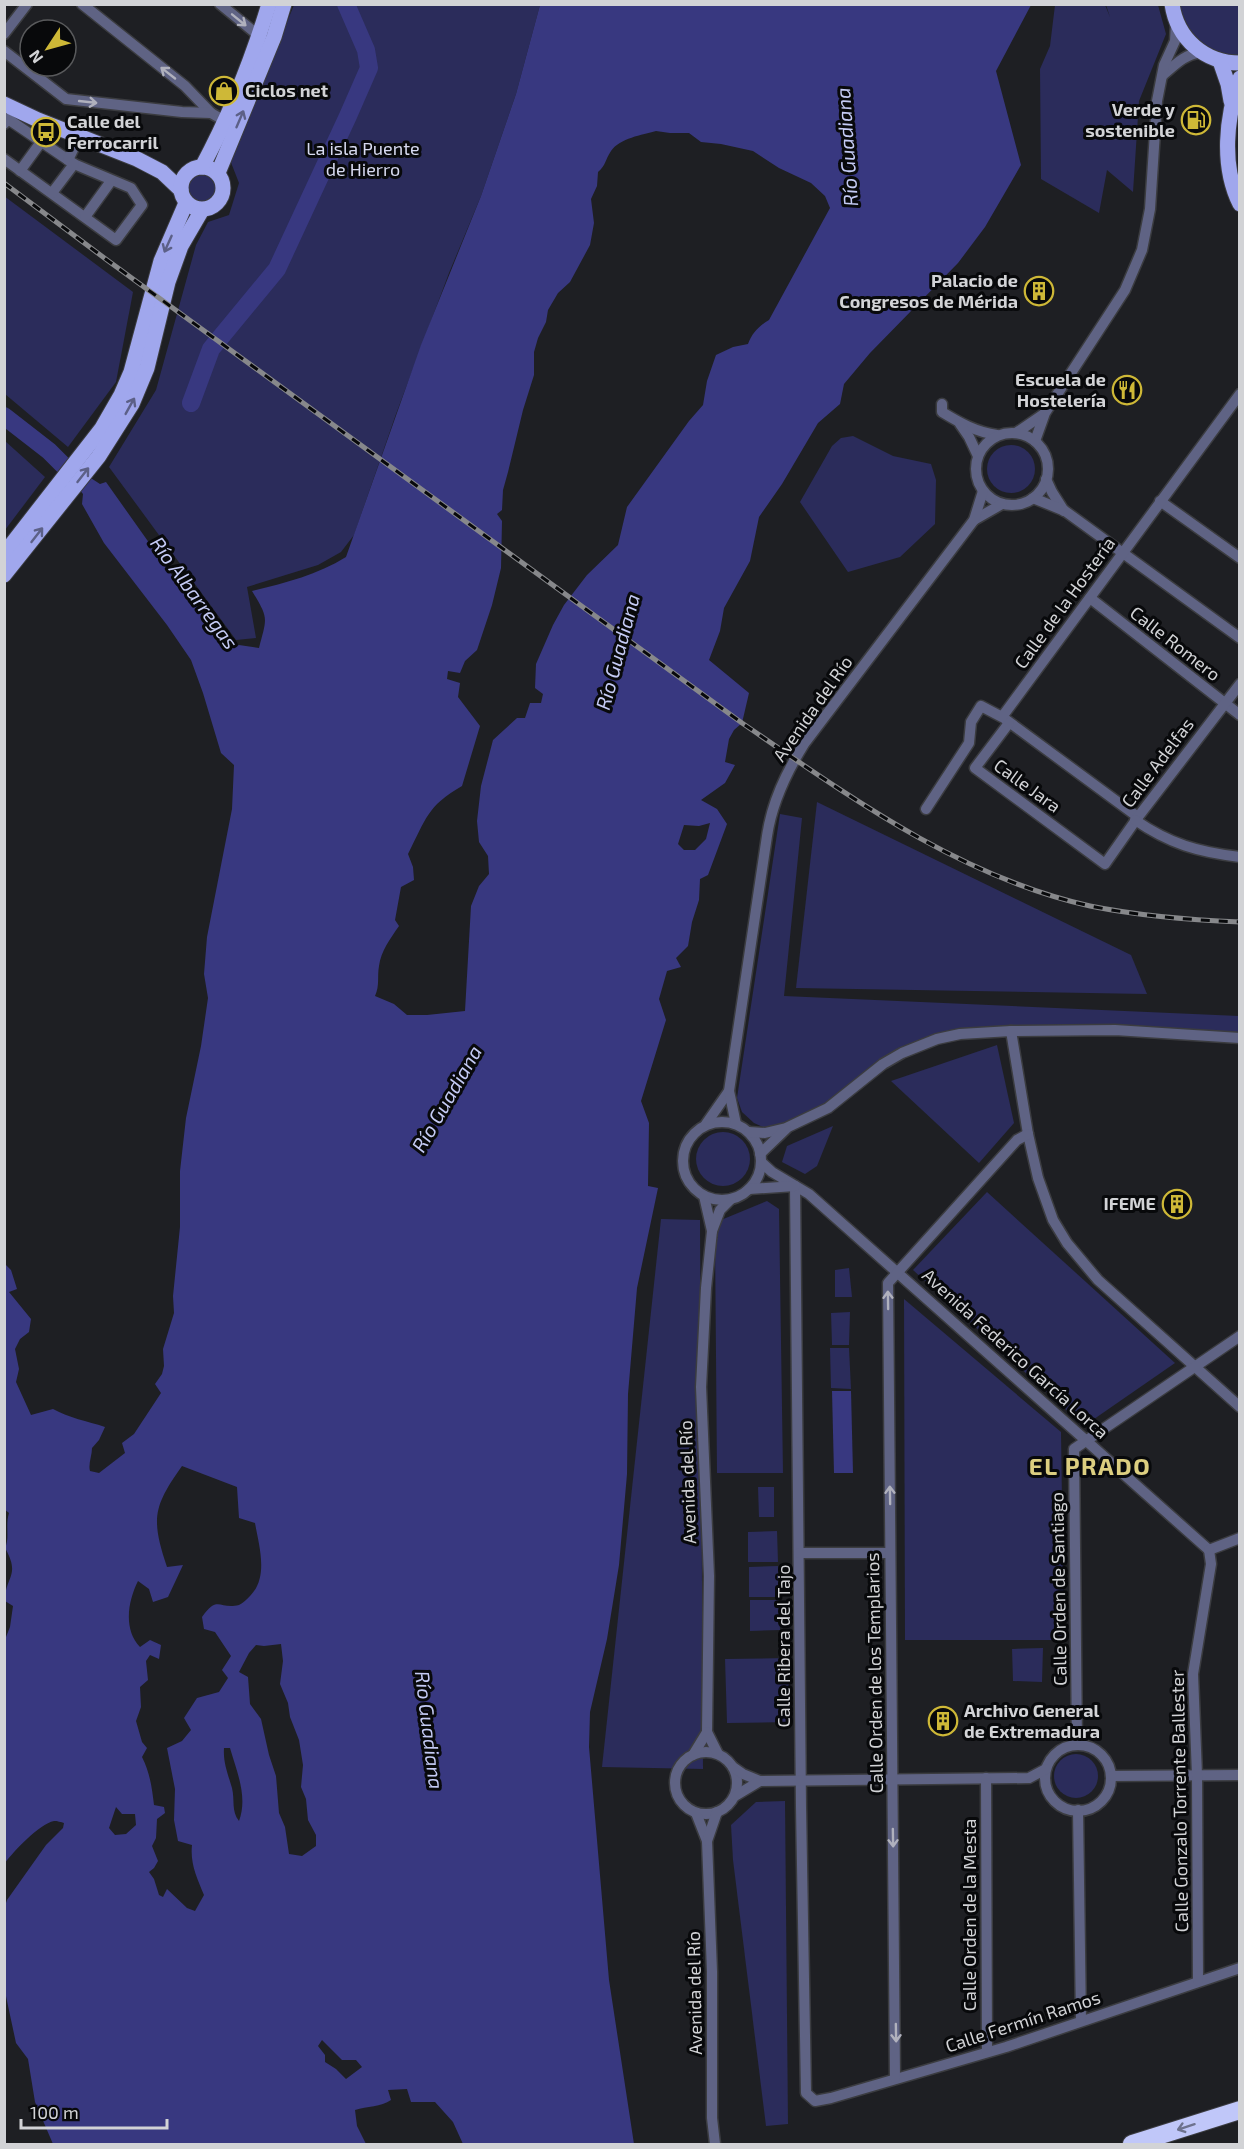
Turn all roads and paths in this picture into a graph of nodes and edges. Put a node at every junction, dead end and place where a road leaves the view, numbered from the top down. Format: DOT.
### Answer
graph roads {
  1 [pos="27,4"];
  2 [pos="82,4"];
  3 [pos="220,4"];
  4 [pos="269,4"];
  5 [pos="284,4"];
  6 [pos="1172,4"];
  7 [pos="1176,22"];
  8 [pos="4,34"];
  9 [pos="259,36"];
  10 [pos="4,51"];
  11 [pos="1201,52"];
  12 [pos="1220,61"];
  13 [pos="1239,63"];
  14 [pos="1163,75"];
  15 [pos="1239,78"];
  16 [pos="4,104"];
  17 [pos="1232,105"];
  18 [pos="211,113"];
  19 [pos="225,121"];
  20 [pos="6,122"];
  21 [pos="79,136"];
  22 [pos="41,142"];
  23 [pos="4,159"];
  24 [pos="71,162"];
  25 [pos="202,167"];
  26 [pos="20,171"];
  27 [pos="162,172"];
  28 [pos="187,173"];
  29 [pos="218,174"];
  30 [pos="111,181"];
  31 [pos="52,193"];
  32 [pos="184,196"];
  33 [pos="1239,204"];
  34 [pos="202,210"];
  35 [pos="85,217"];
  36 [pos="1239,394"];
  37 [pos="942,404"];
  38 [pos="1045,413"];
  39 [pos="958,422"];
  40 [pos="1016,433"];
  41 [pos="997,435"];
  42 [pos="1035,441"];
  43 [pos="93,452"];
  44 [pos="978,456"];
  45 [pos="1046,479"];
  46 [pos="63,491"];
  47 [pos="983,491"];
  48 [pos="1033,498"];
  49 [pos="1160,501"];
  50 [pos="1002,504"];
  51 [pos="1065,511"];
  52 [pos="974,520"];
  53 [pos="1122,552"];
  54 [pos="4,554"];
  55 [pos="1239,558"];
  56 [pos="4,575"];
  57 [pos="1090,598"];
  58 [pos="1239,638"];
  59 [pos="1239,684"];
  60 [pos="1224,704"];
  61 [pos="1239,715"];
  62 [pos="1006,720"];
  63 [pos="926,809"];
  64 [pos="1137,818"];
  65 [pos="1239,857"];
  66 [pos="1106,864"];
  67 [pos="1011,1031"];
  68 [pos="1239,1040"];
  69 [pos="729,1091"];
  70 [pos="706,1124"];
  71 [pos="736,1124"];
  72 [pos="786,1128"];
  73 [pos="749,1132"];
  74 [pos="1028,1134"];
  75 [pos="760,1158"];
  76 [pos="795,1186"];
  77 [pos="749,1189"];
  78 [pos="704,1196"];
  79 [pos="731,1199"];
  80 [pos="712,1231"];
  81 [pos="898,1272"];
  82 [pos="1239,1336"];
  83 [pos="1195,1366"];
  84 [pos="1239,1407"];
  85 [pos="1085,1440"];
  86 [pos="1239,1538"];
  87 [pos="1209,1550"];
  88 [pos="799,1553"];
  89 [pos="890,1553"];
  90 [pos="707,1732"];
  91 [pos="1077,1745"];
  92 [pos="718,1754"];
  93 [pos="693,1755"];
  94 [pos="733,1767"];
  95 [pos="1046,1769"];
  96 [pos="1197,1775"];
  97 [pos="1239,1775"];
  98 [pos="1111,1776"];
  99 [pos="986,1778"];
  100 [pos="1029,1778"];
  101 [pos="892,1779"];
  102 [pos="801,1780"];
  103 [pos="760,1781"];
  104 [pos="1048,1791"];
  105 [pos="735,1796"];
  106 [pos="1078,1810"];
  107 [pos="717,1812"];
  108 [pos="696,1813"];
  109 [pos="708,1841"];
  110 [pos="1239,1968"];
  111 [pos="1198,1981"];
  112 [pos="1081,2021"];
  113 [pos="987,2052"];
  114 [pos="896,2078"];
  115 [pos="814,2101"];
  116 [pos="1239,2110"];
  117 [pos="714,2145"];
  118 [pos="1132,2145"];
  1 -- 8 [label="street"];
  18 -- 2 [label="street, one-way"];
  3 -- 9 [label="street, one-way"];
  4 -- 9 [label="main road"];
  29 -- 5 [label="main road, one-way"];
  6 -- 7 [label="main road"];
  7 -- 11 [label="main road"];
  7 -- 14 [label="street"];
  9 -- 19 [label="main road"];
  10 -- 18 [label="street, one-way"];
  11 -- 12 [label="main road"];
  11 -- 14 [label="street"];
  12 -- 13 [label="main road"];
  12 -- 17 [label="main road"];
  14 -- 38 [label="street"];
  15 -- 17 [label="main road"];
  16 -- 21 [label="main road"];
  17 -- 33 [label="main road"];
  18 -- 19 [label="street"];
  19 -- 25 [label="main road"];
  20 -- 22 [label="street"];
  21 -- 24 [label="street"];
  21 -- 27 [label="main road"];
  22 -- 24 [label="street"];
  22 -- 26 [label="street"];
  23 -- 26 [label="street"];
  24 -- 30 [label="street"];
  24 -- 31 [label="street"];
  25 -- 28 [label="main road"];
  25 -- 29 [label="main road"];
  26 -- 31 [label="street"];
  27 -- 28 [label="main road"];
  27 -- 32 [label="main road"];
  28 -- 32 [label="main road"];
  29 -- 34 [label="main road"];
  30 -- 35 [label="street"];
  30 -- 35 [label="street"];
  31 -- 35 [label="street"];
  32 -- 34 [label="main road"];
  32 -- 43 [label="main road, one-way"];
  43 -- 34 [label="main road, one-way"];
  36 -- 49 [label="street, Calle de la Hostería"];
  37 -- 39 [label="street"];
  38 -- 40 [label="street"];
  38 -- 42 [label="street"];
  39 -- 41 [label="street"];
  39 -- 44 [label="street"];
  40 -- 41 [label="street"];
  40 -- 42 [label="street"];
  41 -- 44 [label="street"];
  42 -- 45 [label="street"];
  43 -- 46 [label="main road"];
  44 -- 47 [label="street"];
  45 -- 48 [label="street"];
  45 -- 51 [label="street"];
  46 -- 54 [label="main road"];
  56 -- 46 [label="main road, one-way"];
  47 -- 50 [label="street"];
  47 -- 52 [label="street, Avenida del Río"];
  48 -- 50 [label="street"];
  48 -- 51 [label="street"];
  49 -- 53 [label="street, Calle de la Hostería"];
  49 -- 55 [label="street"];
  50 -- 52 [label="street, Avenida del Río"];
  51 -- 53 [label="street"];
  52 -- 69 [label="street, Avenida del Río"];
  53 -- 57 [label="street, Calle de la Hostería"];
  53 -- 58 [label="street"];
  57 -- 60 [label="street, Calle Romero"];
  57 -- 62 [label="street, Calle de la Hostería"];
  59 -- 60 [label="street, Calle Adelfas"];
  60 -- 61 [label="street, Calle Romero"];
  60 -- 64 [label="street, Calle Adelfas"];
  62 -- 63 [label="street"];
  62 -- 64 [label="street"];
  62 -- 66 [label="street, Calle Jara"];
  64 -- 65 [label="street"];
  64 -- 66 [label="street, Calle Adelfas"];
  67 -- 68 [label="street"];
  67 -- 72 [label="street"];
  67 -- 74 [label="street"];
  69 -- 70 [label="street, Avenida del Río"];
  69 -- 71 [label="street, Avenida del Río"];
  70 -- 71 [label="street"];
  70 -- 78 [label="street"];
  71 -- 73 [label="street"];
  72 -- 73 [label="street"];
  72 -- 75 [label="street"];
  73 -- 75 [label="street"];
  74 -- 81 [label="street"];
  74 -- 83 [label="street"];
  75 -- 76 [label="street, Avenida Federico García Lorca"];
  75 -- 77 [label="street"];
  76 -- 77 [label="street"];
  76 -- 81 [label="street, Avenida Federico García Lorca"];
  76 -- 88 [label="street, Calle Ribera del Tajo"];
  77 -- 79 [label="street"];
  78 -- 79 [label="street"];
  78 -- 80 [label="street, Avenida del Río"];
  79 -- 80 [label="street, Avenida del Río"];
  80 -- 90 [label="street, Avenida del Río"];
  81 -- 85 [label="street, Avenida Federico García Lorca"];
  89 -- 81 [label="street, Calle Orden de los Templarios, one-way"];
  82 -- 83 [label="street"];
  83 -- 84 [label="street"];
  83 -- 85 [label="street"];
  85 -- 87 [label="street, Avenida Federico García Lorca"];
  85 -- 91 [label="street, Calle Orden de Santiago"];
  86 -- 87 [label="street"];
  87 -- 96 [label="street, Calle Gonzalo Torrente Ballester"];
  88 -- 89 [label="street"];
  88 -- 102 [label="street, Calle Ribera del Tajo"];
  89 -- 101 [label="street, Calle Orden de los Templarios"];
  90 -- 92 [label="street, Avenida del Río"];
  90 -- 93 [label="street"];
  91 -- 95 [label="street"];
  91 -- 98 [label="street"];
  92 -- 93 [label="street"];
  92 -- 94 [label="street"];
  93 -- 108 [label="street"];
  94 -- 103 [label="street"];
  94 -- 105 [label="street"];
  95 -- 100 [label="street"];
  95 -- 104 [label="street"];
  96 -- 97 [label="street"];
  96 -- 98 [label="street"];
  96 -- 111 [label="street, Calle Gonzalo Torrente Ballester"];
  98 -- 106 [label="street"];
  99 -- 100 [label="street"];
  99 -- 101 [label="street"];
  99 -- 113 [label="street, Calle Orden de la Mesta"];
  100 -- 104 [label="street"];
  101 -- 102 [label="street"];
  101 -- 114 [label="street, Calle Orden de los Templarios, one-way"];
  102 -- 103 [label="street"];
  102 -- 115 [label="street, Calle Ribera del Tajo"];
  103 -- 105 [label="street"];
  104 -- 106 [label="street"];
  105 -- 107 [label="street"];
  106 -- 112 [label="street"];
  107 -- 108 [label="street"];
  107 -- 109 [label="street, Avenida del Río"];
  108 -- 109 [label="street, Avenida del Río"];
  109 -- 117 [label="street, Avenida del Río"];
  110 -- 111 [label="street, Calle Fermín Ramos"];
  111 -- 112 [label="street, Calle Fermín Ramos"];
  112 -- 113 [label="street, Calle Fermín Ramos"];
  113 -- 114 [label="street, Calle Fermín Ramos"];
  114 -- 115 [label="street, Calle Fermín Ramos"];
  116 -- 118 [label="highway, one-way"];
}
